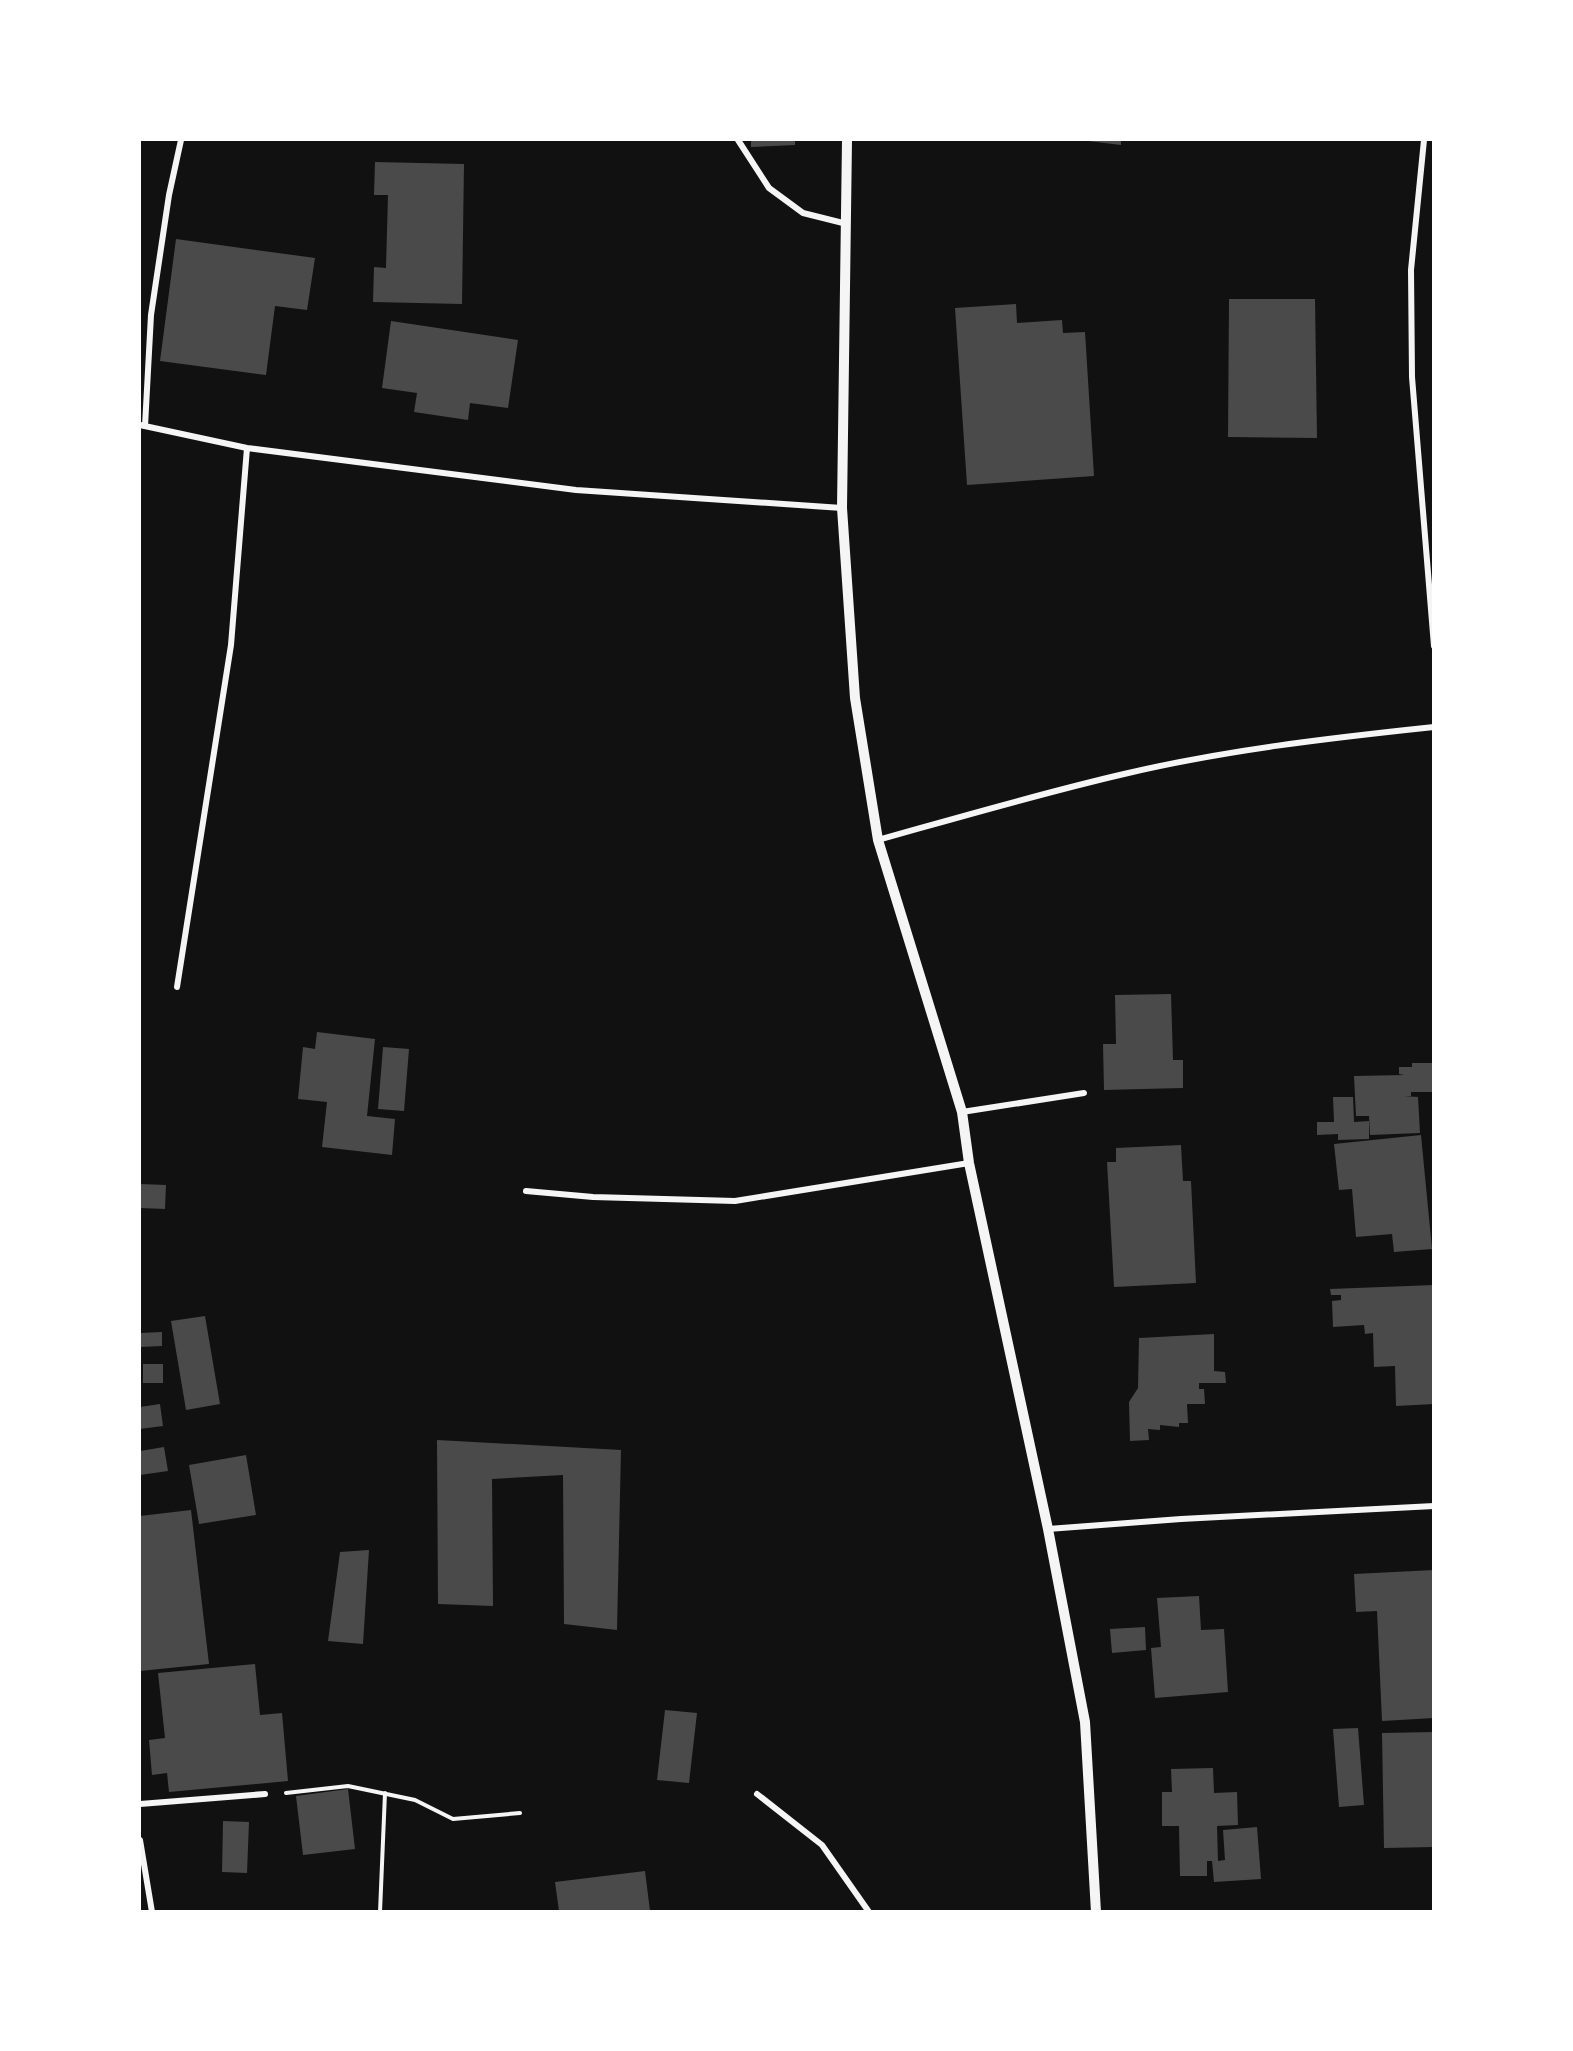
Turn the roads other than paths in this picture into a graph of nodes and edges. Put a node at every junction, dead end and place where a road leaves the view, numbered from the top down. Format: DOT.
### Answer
graph roads {
  1 [pos="181,140"];
  2 [pos="738,140"];
  3 [pos="847,140"];
  4 [pos="1424,140"];
  5 [pos="847,224"];
  6 [pos="142,425"];
  7 [pos="247,448"];
  8 [pos="842,508"];
  9 [pos="1434,646"];
  10 [pos="1434,727"];
  11 [pos="878,840"];
  12 [pos="177,987"];
  13 [pos="1084,1093"];
  14 [pos="962,1112"];
  15 [pos="969,1163"];
  16 [pos="526,1191"];
  17 [pos="1434,1506"];
  18 [pos="1048,1529"];
  19 [pos="265,1794"];
  20 [pos="757,1794"];
  21 [pos="140,1804"];
  22 [pos="140,1840"];
  23 [pos="152,1911"];
  24 [pos="869,1911"];
  25 [pos="1096,1911"];
  1 -- 6 [label="street"];
  2 -- 5 [label="street"];
  3 -- 5 [label="street"];
  4 -- 9 [label="street"];
  5 -- 8 [label="street"];
  6 -- 7 [label="street"];
  7 -- 8 [label="street"];
  7 -- 12 [label="street"];
  8 -- 11 [label="street"];
  10 -- 11 [label="street"];
  11 -- 14 [label="street"];
  13 -- 14 [label="street"];
  14 -- 15 [label="street"];
  15 -- 16 [label="street"];
  15 -- 18 [label="street"];
  17 -- 18 [label="street"];
  18 -- 25 [label="street"];
  19 -- 21 [label="street"];
  20 -- 24 [label="street"];
  22 -- 23 [label="street"];
}
